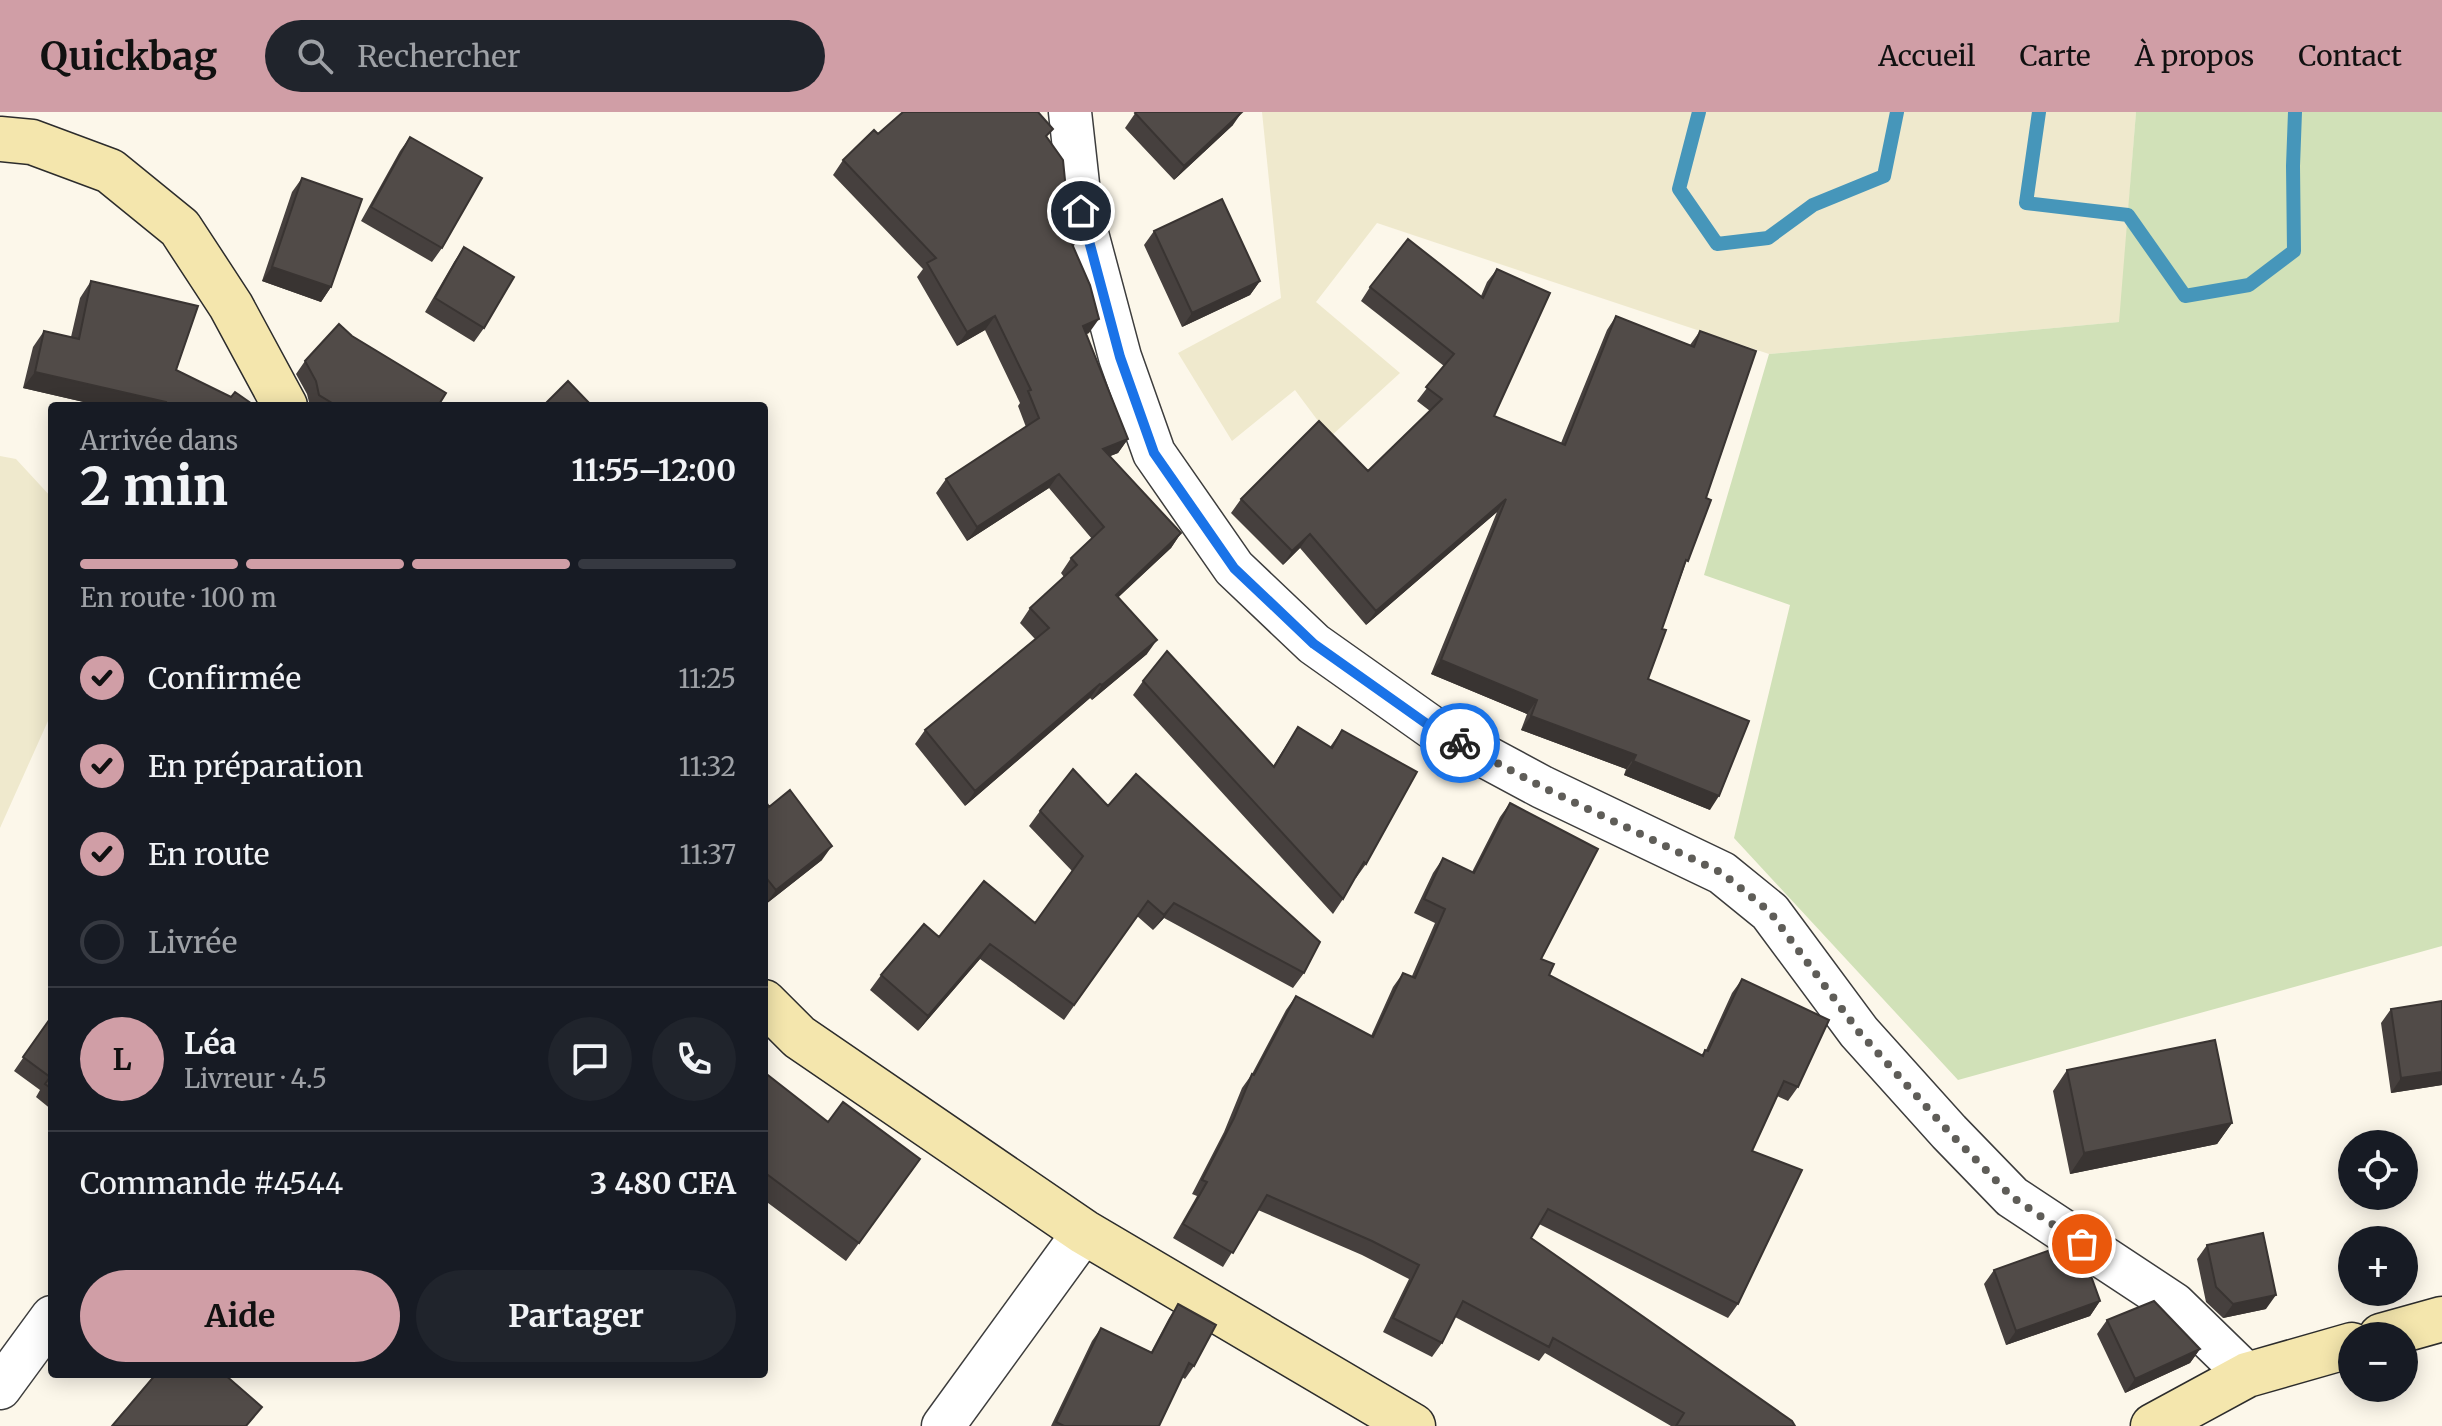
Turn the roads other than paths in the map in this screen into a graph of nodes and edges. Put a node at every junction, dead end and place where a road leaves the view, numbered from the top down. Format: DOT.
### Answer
graph roads {
  1 [pos="1070,112"];
  2 [pos="0,139"];
  3 [pos="283,402"];
  4 [pos="768,1006"];
  5 [pos="1084,1232"];
  6 [pos="2442,1319"];
  7 [pos="48,1322"];
  8 [pos="2418,1326"];
  9 [pos="2338,1349"];
  10 [pos="2247,1375"];
  11 [pos="0,1388"];
  12 [pos="943,1426"];
  13 [pos="1413,1426"];
  14 [pos="2153,1426"];
  1 -- 10 [label="street"];
  2 -- 3 [label="street"];
  4 -- 5 [label="street"];
  5 -- 12 [label="street"];
  5 -- 13 [label="street"];
  6 -- 8 [label="street"];
  7 -- 11 [label="street"];
  9 -- 10 [label="street"];
  10 -- 14 [label="street"];
}
